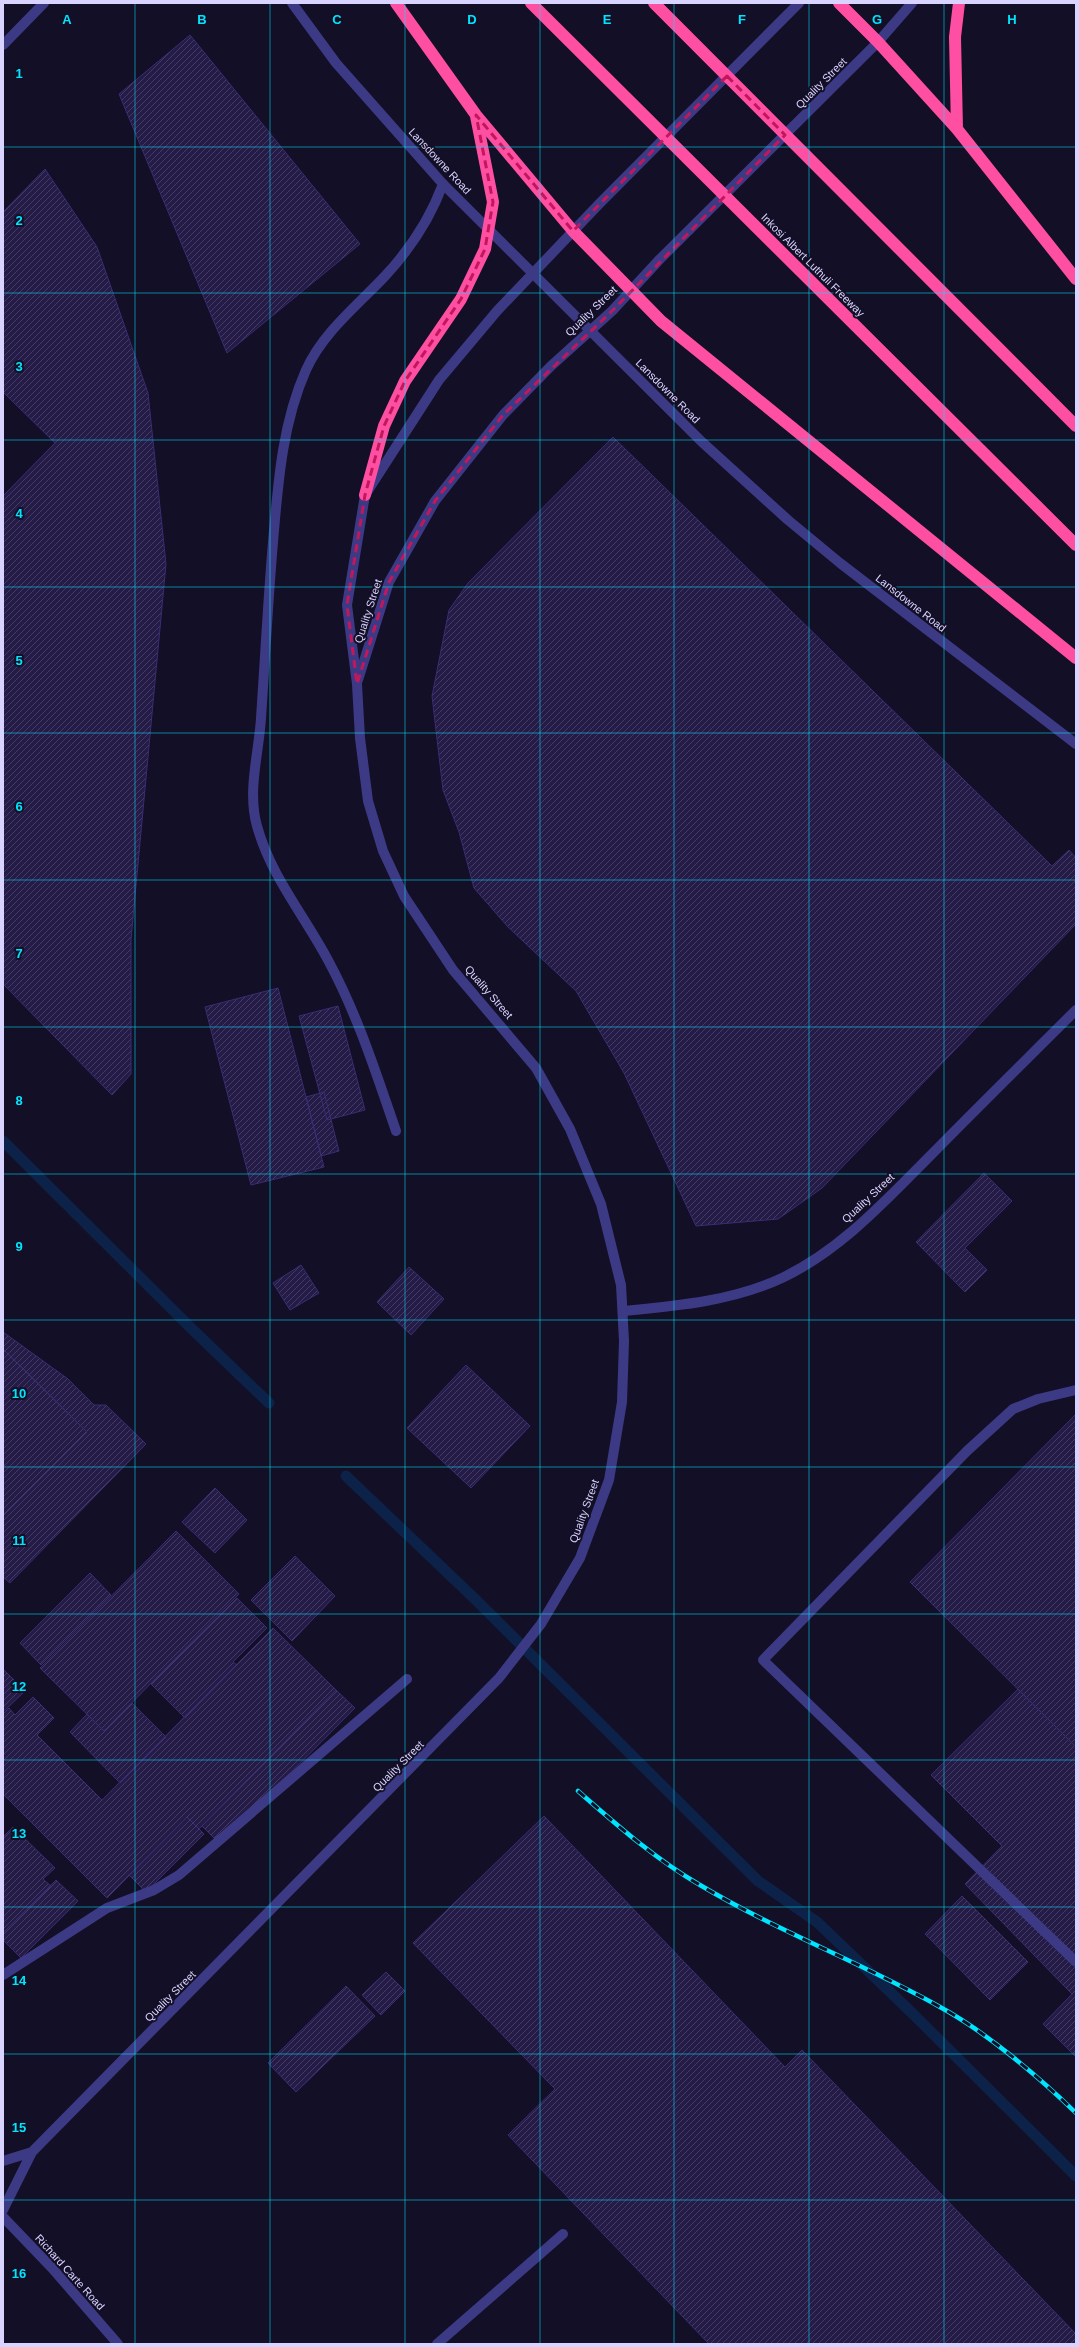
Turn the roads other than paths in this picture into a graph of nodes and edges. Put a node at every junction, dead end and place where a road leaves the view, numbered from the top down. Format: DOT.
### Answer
graph roads {
  1 [pos="44,3"];
  2 [pos="292,3"];
  3 [pos="396,3"];
  4 [pos="531,3"];
  5 [pos="654,3"];
  6 [pos="799,3"];
  7 [pos="839,3"];
  8 [pos="912,3"];
  9 [pos="960,3"];
  10 [pos="878,42"];
  11 [pos="3,45"];
  12 [pos="476,115"];
  13 [pos="957,129"];
  14 [pos="443,184"];
  15 [pos="573,231"];
  16 [pos="1076,279"];
  17 [pos="631,289"];
  18 [pos="1076,426"];
  19 [pos="365,495"];
  20 [pos="1076,545"];
  21 [pos="1076,658"];
  22 [pos="357,684"];
  23 [pos="1076,744"];
  24 [pos="1076,1010"];
  25 [pos="396,1130"];
  26 [pos="624,1311"];
  27 [pos="1076,1390"];
  28 [pos="407,1679"];
  29 [pos="1076,1962"];
  30 [pos="3,1975"];
  31 [pos="32,2152"];
  32 [pos="3,2161"];
  33 [pos="3,2210"];
  34 [pos="3,2217"];
  35 [pos="563,2234"];
  36 [pos="118,2344"];
  37 [pos="437,2344"];
  1 -- 11 [label="street"];
  2 -- 14 [label="street, Lansdowne Road"];
  3 -- 12 [label="highway"];
  4 -- 20 [label="highway, Inkosi Albert Luthuli Freeway"];
  5 -- 18 [label="highway"];
  6 -- 15 [label="street, Quality Street"];
  7 -- 10 [label="highway"];
  8 -- 10 [label="street, Quality Street"];
  9 -- 13 [label="highway"];
  10 -- 13 [label="highway"];
  10 -- 17 [label="street, Quality Street"];
  12 -- 15 [label="highway"];
  12 -- 19 [label="highway"];
  13 -- 16 [label="highway"];
  14 -- 23 [label="street, Lansdowne Road"];
  14 -- 25 [label="street"];
  15 -- 17 [label="highway"];
  15 -- 19 [label="street, Quality Street"];
  17 -- 21 [label="highway"];
  17 -- 22 [label="street, Quality Street"];
  19 -- 22 [label="street, Quality Street"];
  22 -- 26 [label="street, Quality Street"];
  24 -- 26 [label="street, Quality Street"];
  26 -- 31 [label="street, Quality Street"];
  27 -- 29 [label="street"];
  28 -- 30 [label="street"];
  31 -- 32 [label="street, Quality Street"];
  31 -- 33 [label="street, Quality Street"];
  34 -- 36 [label="street, Richard Carte Road"];
  35 -- 37 [label="street"];
}
